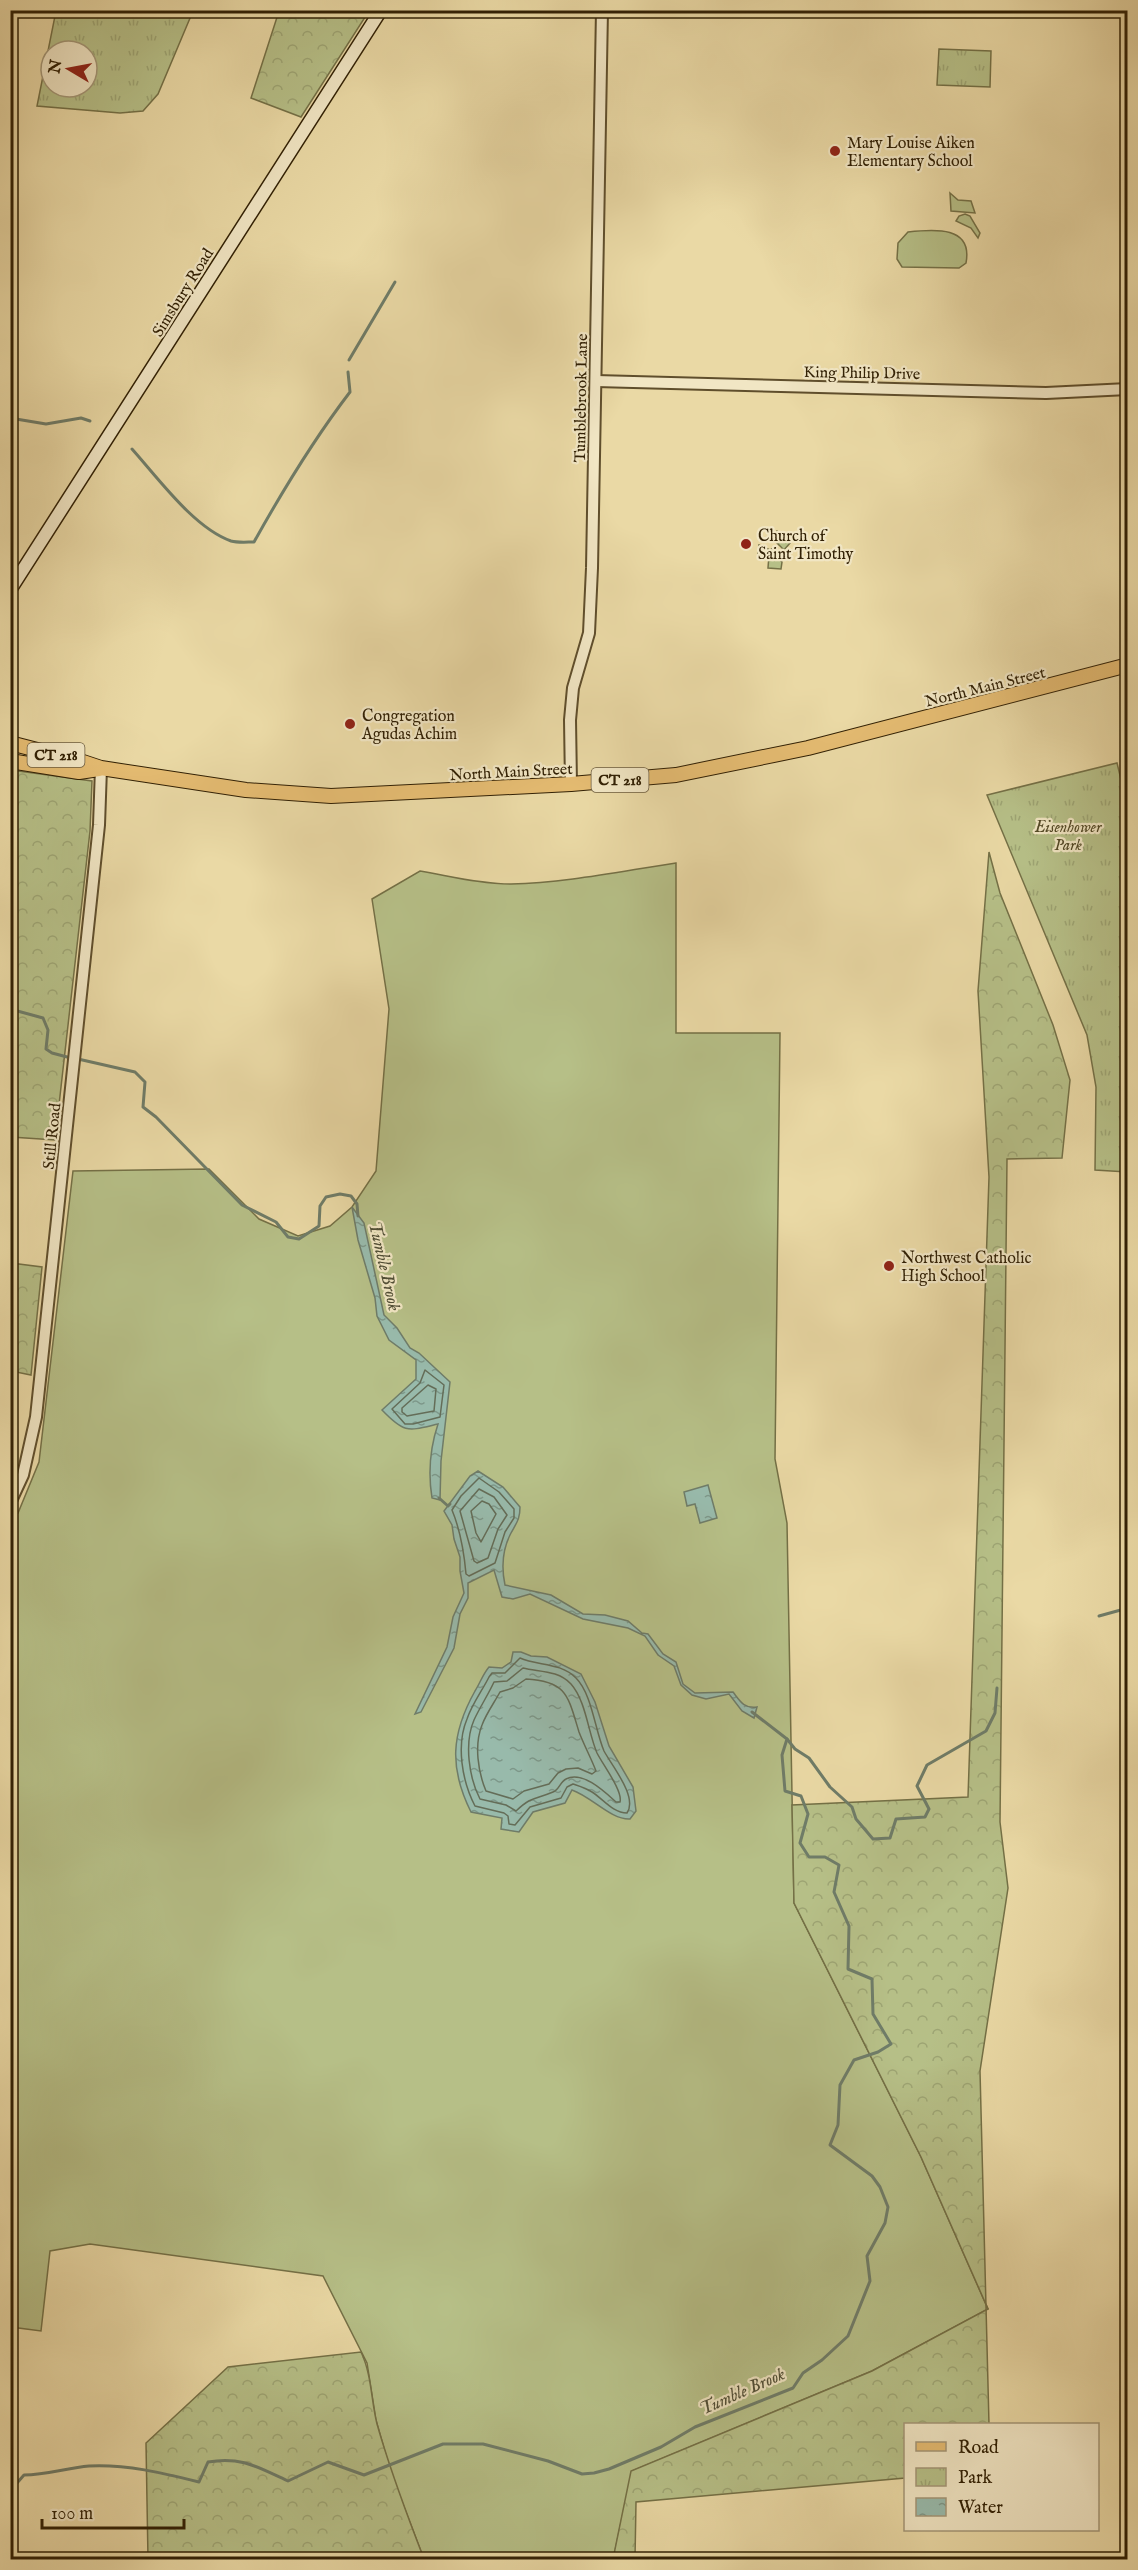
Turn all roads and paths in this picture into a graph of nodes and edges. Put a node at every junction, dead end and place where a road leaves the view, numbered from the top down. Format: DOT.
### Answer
graph roads {
  1 [pos="381,10"];
  2 [pos="602,10"];
  3 [pos="596,381"];
  4 [pos="1128,389"];
  5 [pos="10,590"];
  6 [pos="1128,666"];
  7 [pos="10,743"];
  8 [pos="10,761"];
  9 [pos="101,768"];
  10 [pos="571,784"];
  11 [pos="10,1503"];
  1 -- 5 [label="main road, Simsbury Road"];
  2 -- 3 [label="street, Tumblebrook Lane"];
  3 -- 4 [label="street, King Philip Drive"];
  3 -- 10 [label="street, Tumblebrook Lane"];
  6 -- 10 [label="main road, North Main Street / CT 218"];
  7 -- 9 [label="main road, North Main Street / CT 218"];
  8 -- 9 [label="main road, North Main Street / CT 218"];
  9 -- 10 [label="main road, North Main Street / CT 218"];
  9 -- 11 [label="street, Still Road"];
}
